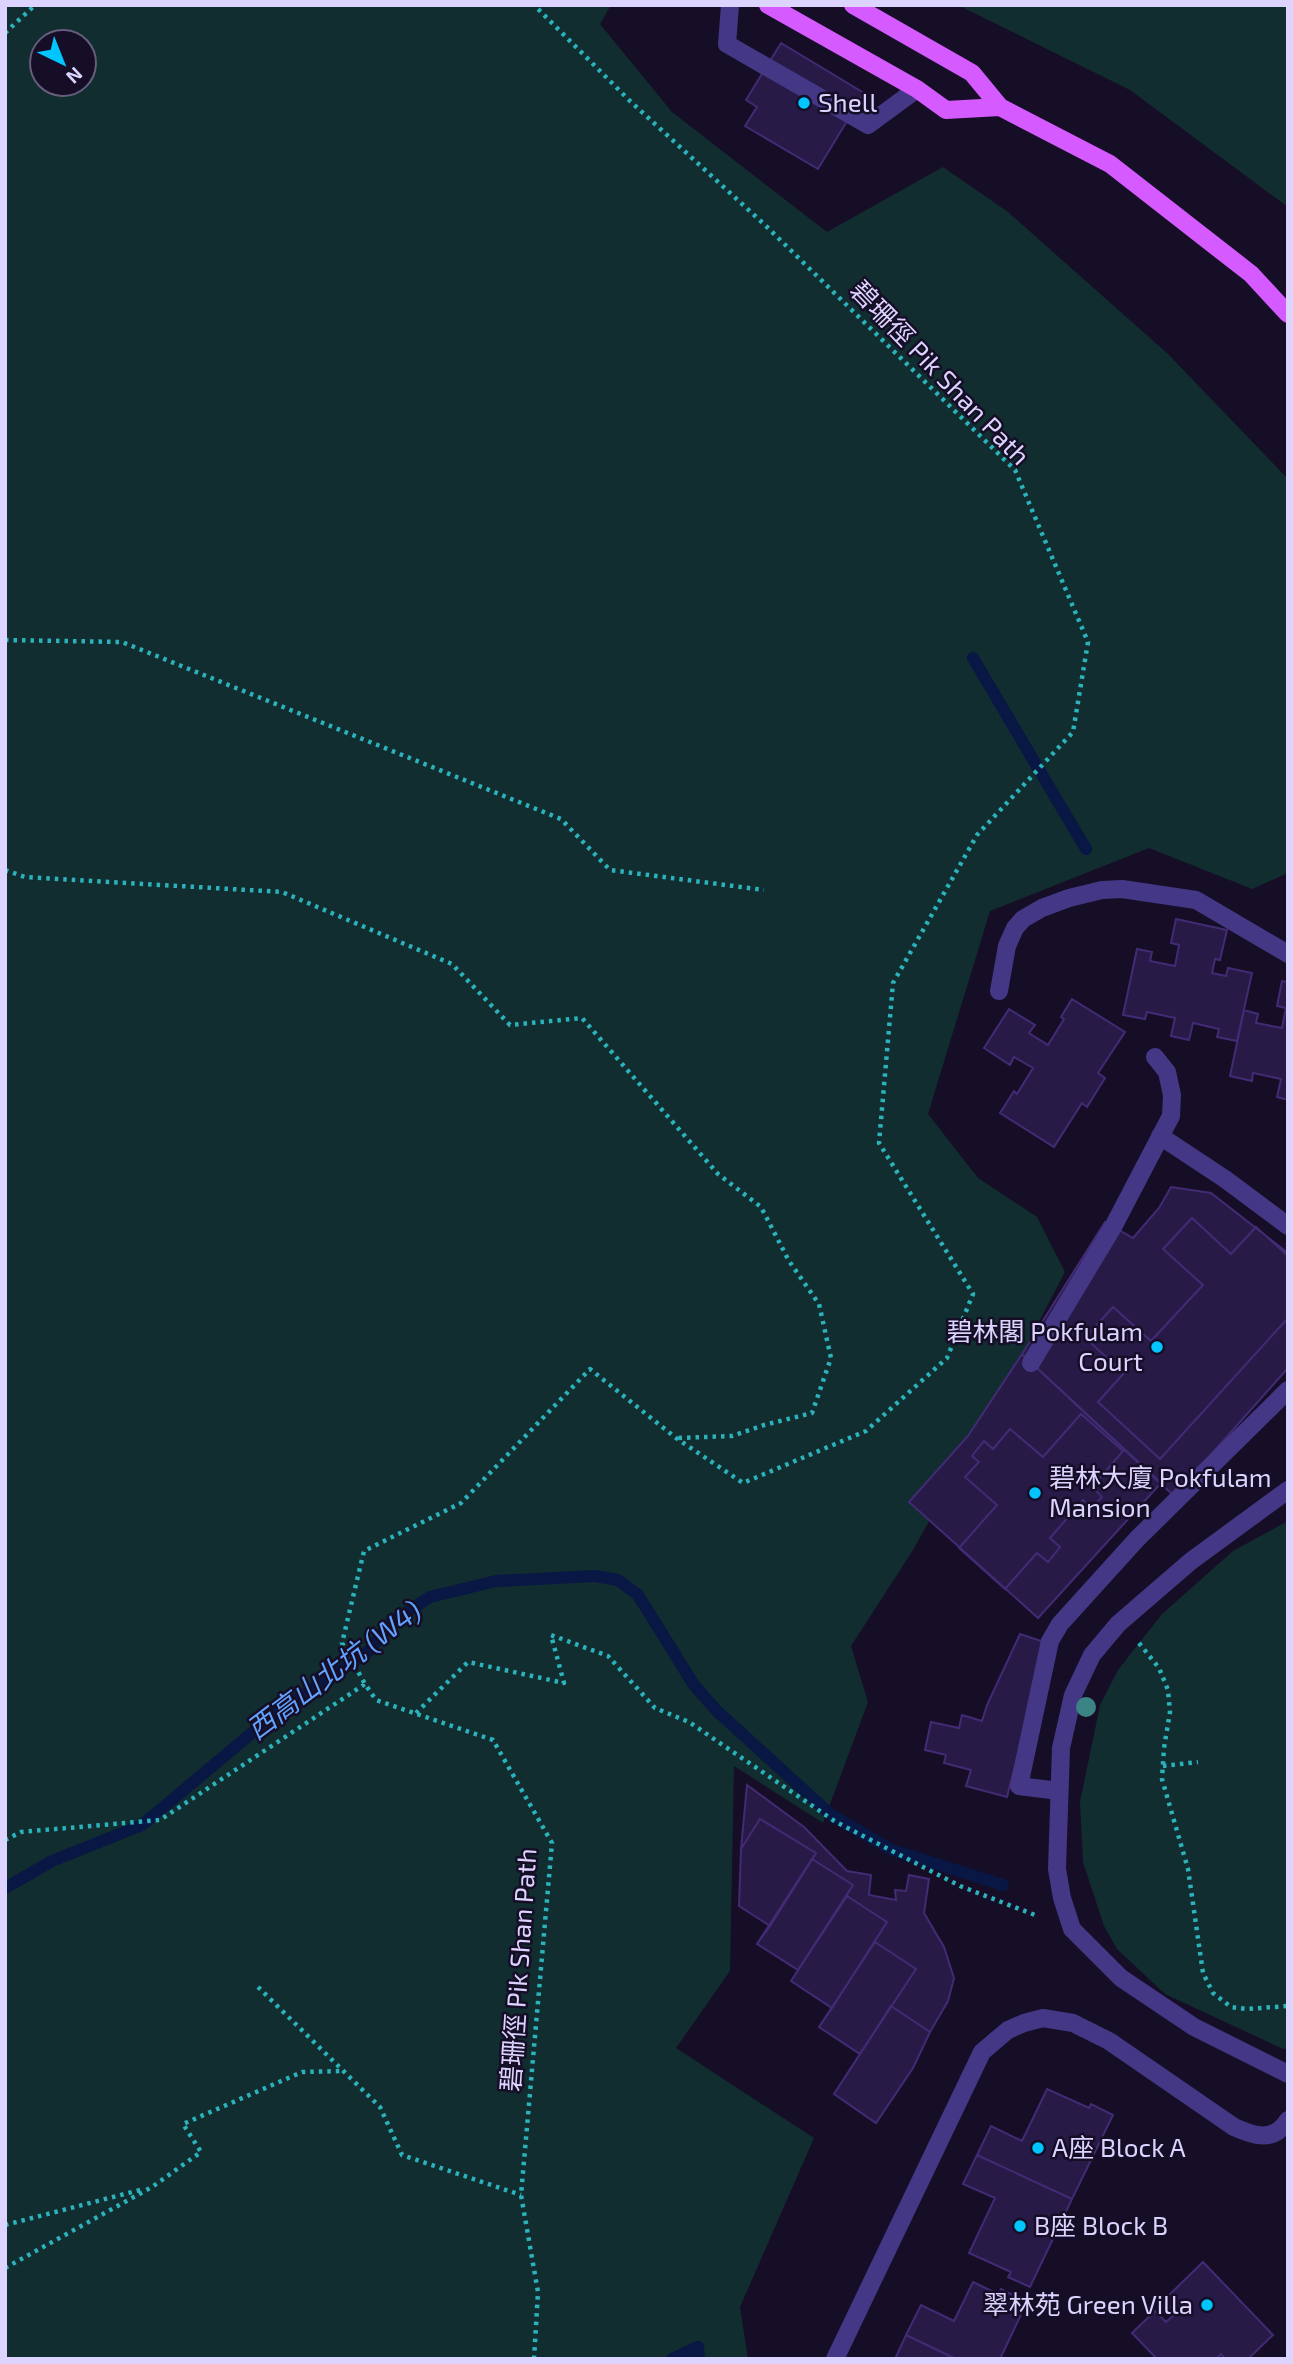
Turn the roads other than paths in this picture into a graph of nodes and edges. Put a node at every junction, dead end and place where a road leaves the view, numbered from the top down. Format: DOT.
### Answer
graph roads {
  1 [pos="730,5"];
  2 [pos="768,5"];
  3 [pos="853,5"];
  4 [pos="917,89"];
  5 [pos="1000,107"];
  6 [pos="1288,314"];
  7 [pos="1288,954"];
  8 [pos="999,991"];
  9 [pos="1155,1057"];
  10 [pos="1160,1136"];
  11 [pos="1288,1226"];
  12 [pos="1031,1363"];
  13 [pos="1288,1390"];
  14 [pos="1288,1490"];
  15 [pos="1059,1791"];
  16 [pos="1288,2074"];
  17 [pos="1288,2120"];
  18 [pos="835,2359"];
  1 -- 4 [label="street"];
  2 -- 4 [label="main road"];
  3 -- 5 [label="main road"];
  4 -- 5 [label="main road"];
  5 -- 6 [label="main road"];
  7 -- 8 [label="street"];
  9 -- 10 [label="street"];
  10 -- 11 [label="street"];
  10 -- 12 [label="street"];
  13 -- 15 [label="street"];
  14 -- 15 [label="street"];
  15 -- 16 [label="street"];
  17 -- 18 [label="street"];
}
